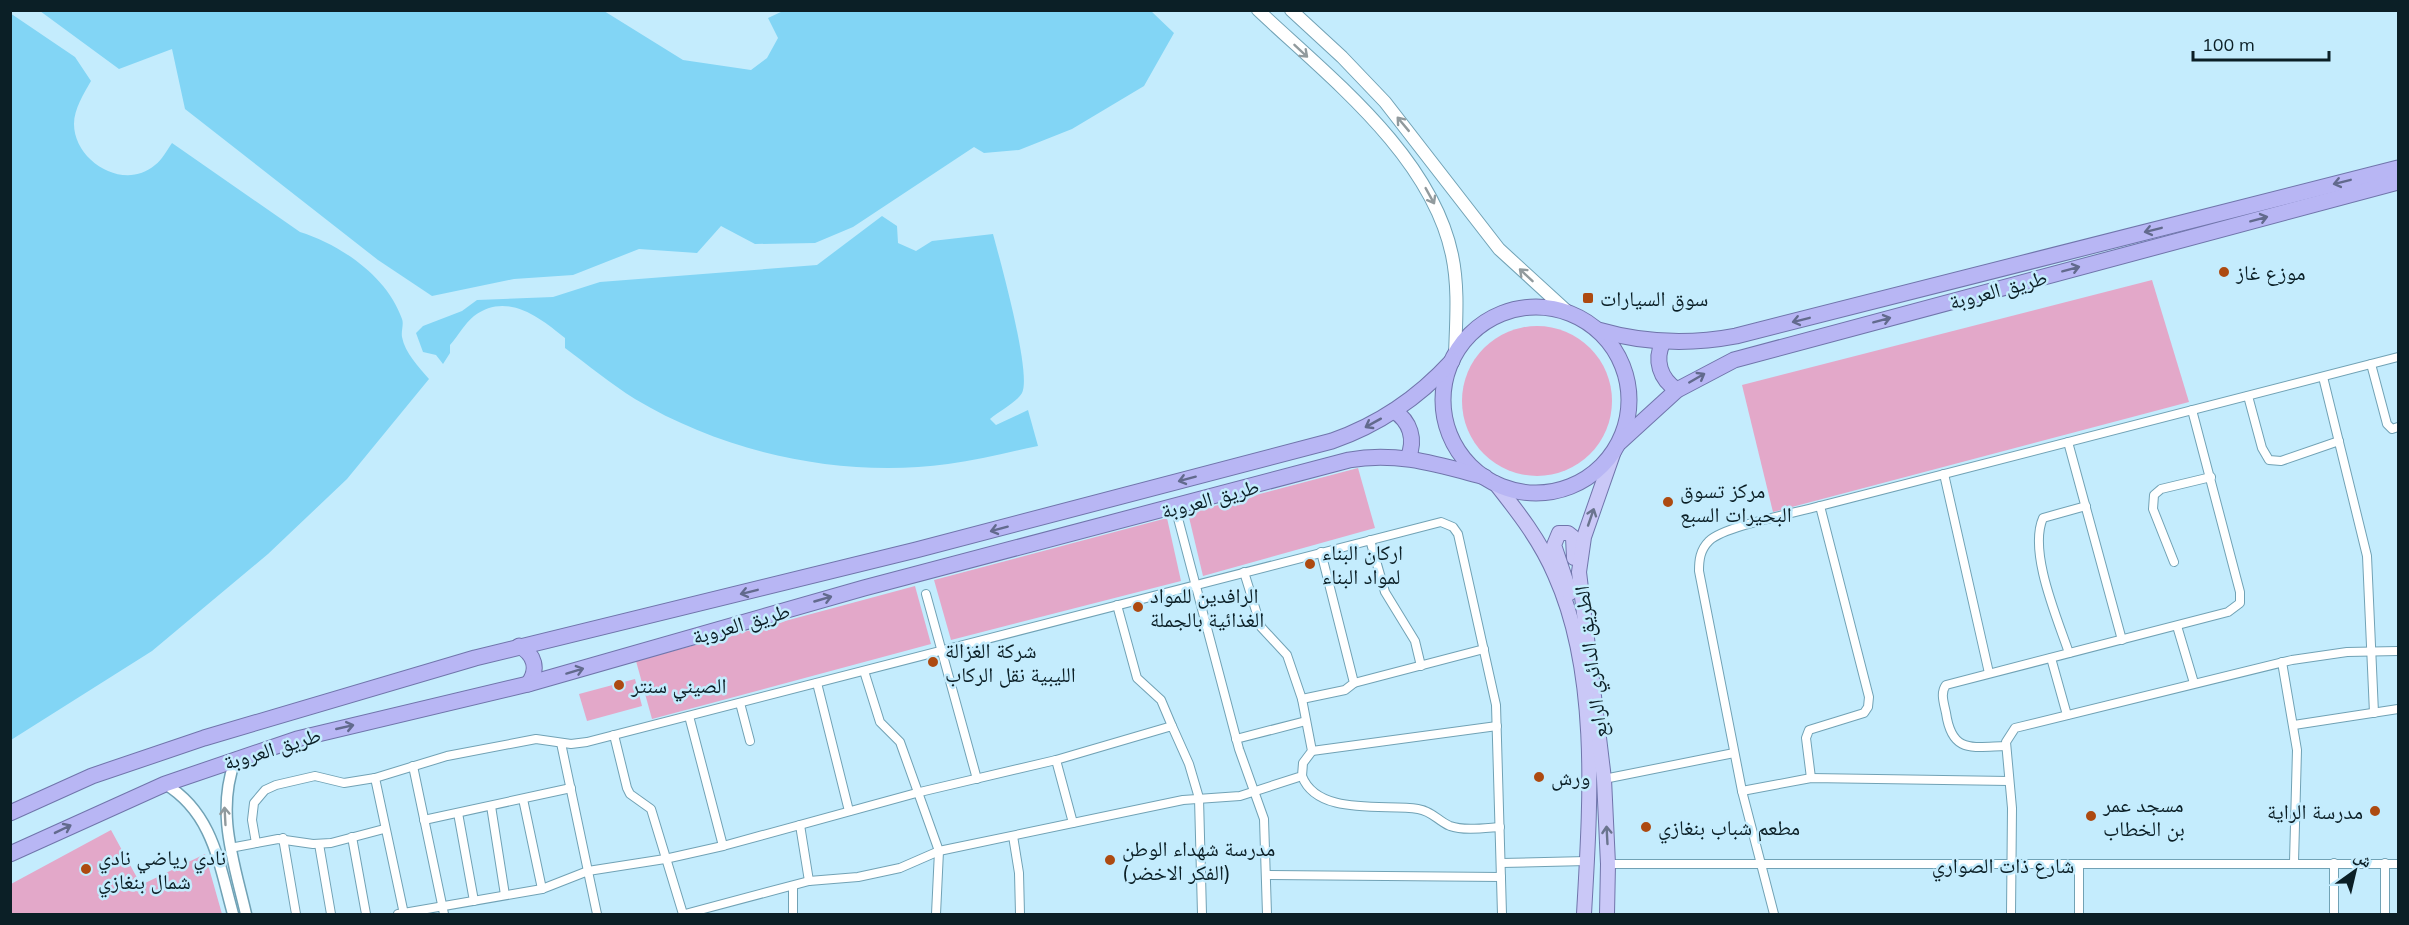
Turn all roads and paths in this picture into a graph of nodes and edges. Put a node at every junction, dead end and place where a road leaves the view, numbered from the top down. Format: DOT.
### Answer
graph roads {
  1 [pos="1258,10"];
  2 [pos="1291,10"];
  3 [pos="2398,168"];
  4 [pos="2398,182"];
  5 [pos="1570,314"];
  6 [pos="1598,330"];
  7 [pos="1663,342"];
  8 [pos="2398,357"];
  9 [pos="1453,358"];
  10 [pos="2371,364"];
  11 [pos="2323,377"];
  12 [pos="1677,390"];
  13 [pos="2248,396"];
  14 [pos="2192,410"];
  15 [pos="1394,411"];
  16 [pos="2398,427"];
  17 [pos="2339,441"];
  18 [pos="2068,442"];
  19 [pos="1617,446"];
  20 [pos="1408,458"];
  21 [pos="1944,474"];
  22 [pos="2211,477"];
  23 [pos="1490,480"];
  24 [pos="1820,506"];
  25 [pos="2086,506"];
  26 [pos="1175,507"];
  27 [pos="1370,540"];
  28 [pos="1321,552"];
  29 [pos="2174,562"];
  30 [pos="1244,572"];
  31 [pos="1580,580"];
  32 [pos="1194,585"];
  33 [pos="926,594"];
  34 [pos="1117,605"];
  35 [pos="1572,623"];
  36 [pos="2177,626"];
  37 [pos="2122,640"];
  38 [pos="519,646"];
  39 [pos="1484,649"];
  40 [pos="942,651"];
  41 [pos="2398,651"];
  42 [pos="2372,652"];
  43 [pos="2069,653"];
  44 [pos="2051,658"];
  45 [pos="2282,662"];
  46 [pos="1421,666"];
  47 [pos="864,671"];
  48 [pos="1989,673"];
  49 [pos="817,683"];
  50 [pos="1354,683"];
  51 [pos="2194,683"];
  52 [pos="528,684"];
  53 [pos="1302,699"];
  54 [pos="740,703"];
  55 [pos="2398,709"];
  56 [pos="2374,713"];
  57 [pos="2067,715"];
  58 [pos="689,716"];
  59 [pos="1306,721"];
  60 [pos="2294,725"];
  61 [pos="1172,726"];
  62 [pos="1497,726"];
  63 [pos="614,735"];
  64 [pos="1236,739"];
  65 [pos="750,741"];
  66 [pos="561,743"];
  67 [pos="2006,746"];
  68 [pos="1312,751"];
  69 [pos="1734,753"];
  70 [pos="236,758"];
  71 [pos="1056,760"];
  72 [pos="413,766"];
  73 [pos="1302,776"];
  74 [pos="375,778"];
  75 [pos="1811,778"];
  76 [pos="977,779"];
  77 [pos="1604,779"];
  78 [pos="2009,782"];
  79 [pos="165,784"];
  80 [pos="571,788"];
  81 [pos="1256,791"];
  82 [pos="1742,791"];
  83 [pos="920,792"];
  84 [pos="1199,798"];
  85 [pos="523,799"];
  86 [pos="491,806"];
  87 [pos="849,812"];
  88 [pos="10,813"];
  89 [pos="458,813"];
  90 [pos="424,820"];
  91 [pos="1072,823"];
  92 [pos="800,825"];
  93 [pos="1500,827"];
  94 [pos="384,829"];
  95 [pos="1012,836"];
  96 [pos="352,837"];
  97 [pos="283,838"];
  98 [pos="256,843"];
  99 [pos="320,844"];
  100 [pos="723,846"];
  101 [pos="230,848"];
  102 [pos="939,851"];
  103 [pos="12,852"];
  104 [pos="665,859"];
  105 [pos="1587,861"];
  106 [pos="2294,862"];
  107 [pos="1501,863"];
  108 [pos="1760,863"];
  109 [pos="2334,863"];
  110 [pos="2385,863"];
  111 [pos="1608,864"];
  112 [pos="2398,864"];
  113 [pos="2011,865"];
  114 [pos="2079,866"];
  115 [pos="588,871"];
  116 [pos="1267,875"];
  117 [pos="1502,877"];
  118 [pos="809,881"];
  119 [pos="793,886"];
  120 [pos="542,889"];
  121 [pos="505,895"];
  122 [pos="474,901"];
  123 [pos="443,910"];
  124 [pos="402,914"];
  125 [pos="233,915"];
  126 [pos="246,915"];
  127 [pos="296,915"];
  128 [pos="331,915"];
  129 [pos="366,915"];
  130 [pos="597,915"];
  131 [pos="684,915"];
  132 [pos="793,915"];
  133 [pos="936,915"];
  134 [pos="1020,915"];
  135 [pos="1202,915"];
  136 [pos="1267,915"];
  137 [pos="1502,915"];
  138 [pos="1584,915"];
  139 [pos="1607,915"];
  140 [pos="1774,915"];
  141 [pos="2011,915"];
  142 [pos="2079,915"];
  143 [pos="2334,915"];
  144 [pos="2385,915"];
  1 -- 9 [label="main road, one-way"];
  5 -- 2 [label="main road, one-way"];
  3 -- 7 [label="highway, طريق العروبة, one-way"];
  12 -- 4 [label="highway, طريق العروبة, one-way"];
  5 -- 6 [label="highway"];
  5 -- 9 [label="highway"];
  6 -- 7 [label="highway, طريق العروبة"];
  6 -- 19 [label="highway"];
  7 -- 12 [label="highway"];
  8 -- 10 [label="street"];
  9 -- 15 [label="highway, طريق العروبة"];
  9 -- 23 [label="highway"];
  10 -- 11 [label="street"];
  10 -- 16 [label="street"];
  11 -- 13 [label="street"];
  11 -- 17 [label="street"];
  12 -- 19 [label="highway, طريق العروبة"];
  13 -- 14 [label="street"];
  13 -- 17 [label="street"];
  14 -- 18 [label="street"];
  14 -- 22 [label="street"];
  15 -- 20 [label="highway"];
  15 -- 38 [label="highway, طريق العروبة, one-way"];
  17 -- 42 [label="street"];
  18 -- 21 [label="street"];
  18 -- 25 [label="street"];
  19 -- 23 [label="highway"];
  31 -- 19 [label="main road, الطريق الدائري الرابع, one-way"];
  20 -- 23 [label="highway, طريق العروبة"];
  20 -- 26 [label="highway, طريق العروبة"];
  21 -- 24 [label="street"];
  21 -- 48 [label="street"];
  22 -- 29 [label="street"];
  22 -- 36 [label="street"];
  23 -- 35 [label="main road, الطريق الدائري الرابع"];
  24 -- 69 [label="street"];
  24 -- 75 [label="street"];
  25 -- 37 [label="street"];
  25 -- 43 [label="street"];
  26 -- 32 [label="street"];
  52 -- 26 [label="highway, طريق العروبة, one-way"];
  27 -- 28 [label="street"];
  27 -- 39 [label="street"];
  27 -- 46 [label="street"];
  28 -- 30 [label="street"];
  28 -- 50 [label="street"];
  30 -- 32 [label="street"];
  30 -- 53 [label="street"];
  31 -- 35 [label="main road"];
  31 -- 77 [label="main road, الطريق الدائري الرابع"];
  32 -- 34 [label="street"];
  32 -- 64 [label="street"];
  33 -- 40 [label="street"];
  34 -- 40 [label="street"];
  34 -- 61 [label="street"];
  35 -- 105 [label="main road, الطريق الدائري الرابع"];
  36 -- 37 [label="street"];
  36 -- 51 [label="street"];
  37 -- 43 [label="street"];
  38 -- 52 [label="highway"];
  38 -- 88 [label="highway, طريق العروبة"];
  39 -- 46 [label="street"];
  39 -- 62 [label="street"];
  40 -- 47 [label="street"];
  40 -- 76 [label="street"];
  41 -- 42 [label="street"];
  42 -- 45 [label="street"];
  42 -- 56 [label="street"];
  43 -- 44 [label="street"];
  44 -- 48 [label="street"];
  44 -- 57 [label="street"];
  45 -- 51 [label="street"];
  45 -- 60 [label="street"];
  46 -- 50 [label="street"];
  47 -- 49 [label="street"];
  47 -- 83 [label="street"];
  48 -- 67 [label="street"];
  49 -- 54 [label="street"];
  49 -- 87 [label="street"];
  50 -- 53 [label="street"];
  51 -- 57 [label="street"];
  70 -- 52 [label="highway, طريق العروبة, one-way"];
  53 -- 59 [label="street"];
  54 -- 58 [label="street"];
  54 -- 65 [label="street"];
  55 -- 56 [label="street"];
  56 -- 60 [label="street"];
  57 -- 67 [label="street"];
  58 -- 63 [label="street"];
  58 -- 100 [label="street"];
  59 -- 64 [label="street"];
  59 -- 68 [label="street"];
  60 -- 106 [label="street"];
  61 -- 71 [label="street"];
  61 -- 84 [label="street"];
  62 -- 68 [label="street"];
  62 -- 93 [label="street"];
  63 -- 66 [label="street"];
  63 -- 104 [label="street"];
  64 -- 81 [label="street"];
  66 -- 72 [label="street"];
  66 -- 80 [label="street"];
  67 -- 78 [label="street"];
  68 -- 73 [label="street"];
  69 -- 77 [label="street"];
  69 -- 82 [label="street"];
  70 -- 79 [label="highway, طريق العروبة"];
  101 -- 70 [label="street, one-way"];
  71 -- 76 [label="street"];
  71 -- 91 [label="street"];
  72 -- 74 [label="street"];
  72 -- 90 [label="street"];
  73 -- 81 [label="street"];
  73 -- 93 [label="street"];
  74 -- 94 [label="street"];
  74 -- 98 [label="street"];
  75 -- 78 [label="street"];
  75 -- 82 [label="street"];
  76 -- 83 [label="street"];
  111 -- 77 [label="main road, الطريق الدائري الرابع, one-way"];
  78 -- 113 [label="street"];
  103 -- 79 [label="highway, طريق العروبة, one-way"];
  79 -- 125 [label="street"];
  80 -- 85 [label="street"];
  80 -- 115 [label="street"];
  81 -- 84 [label="street"];
  81 -- 116 [label="street"];
  82 -- 108 [label="street"];
  83 -- 87 [label="street"];
  83 -- 102 [label="street"];
  84 -- 91 [label="street"];
  84 -- 135 [label="street"];
  85 -- 86 [label="street"];
  85 -- 120 [label="street"];
  86 -- 89 [label="street"];
  86 -- 121 [label="street"];
  87 -- 92 [label="street"];
  89 -- 90 [label="street"];
  89 -- 122 [label="street"];
  90 -- 123 [label="street"];
  91 -- 95 [label="street"];
  92 -- 100 [label="street"];
  92 -- 118 [label="street"];
  93 -- 107 [label="street"];
  94 -- 96 [label="street"];
  94 -- 124 [label="street"];
  95 -- 102 [label="street"];
  95 -- 134 [label="street"];
  96 -- 99 [label="street"];
  96 -- 129 [label="street"];
  97 -- 98 [label="street"];
  97 -- 99 [label="street"];
  97 -- 127 [label="street"];
  98 -- 101 [label="street"];
  99 -- 128 [label="street"];
  100 -- 104 [label="street"];
  101 -- 126 [label="street"];
  102 -- 118 [label="street"];
  102 -- 133 [label="street"];
  104 -- 115 [label="street"];
  104 -- 131 [label="street"];
  105 -- 107 [label="street"];
  105 -- 138 [label="main road, الطريق الدائري الرابع"];
  106 -- 109 [label="street, شارع ذات الصواري"];
  106 -- 114 [label="street, شارع ذات الصواري"];
  107 -- 117 [label="street"];
  108 -- 111 [label="street, شارع ذات الصواري"];
  108 -- 113 [label="street, شارع ذات الصواري"];
  108 -- 140 [label="street"];
  109 -- 110 [label="street, شارع ذات الصواري"];
  109 -- 143 [label="street"];
  110 -- 112 [label="street, شارع ذات الصواري"];
  110 -- 144 [label="street"];
  111 -- 139 [label="main road, الطريق الدائري الرابع"];
  113 -- 114 [label="street, شارع ذات الصواري"];
  113 -- 141 [label="street"];
  114 -- 142 [label="street"];
  115 -- 120 [label="street"];
  115 -- 130 [label="street"];
  116 -- 117 [label="street"];
  116 -- 136 [label="street"];
  117 -- 137 [label="street"];
  118 -- 119 [label="street"];
  119 -- 131 [label="street"];
  119 -- 132 [label="street"];
  120 -- 121 [label="street"];
  121 -- 122 [label="street"];
  122 -- 123 [label="street"];
  123 -- 124 [label="street"];
}
